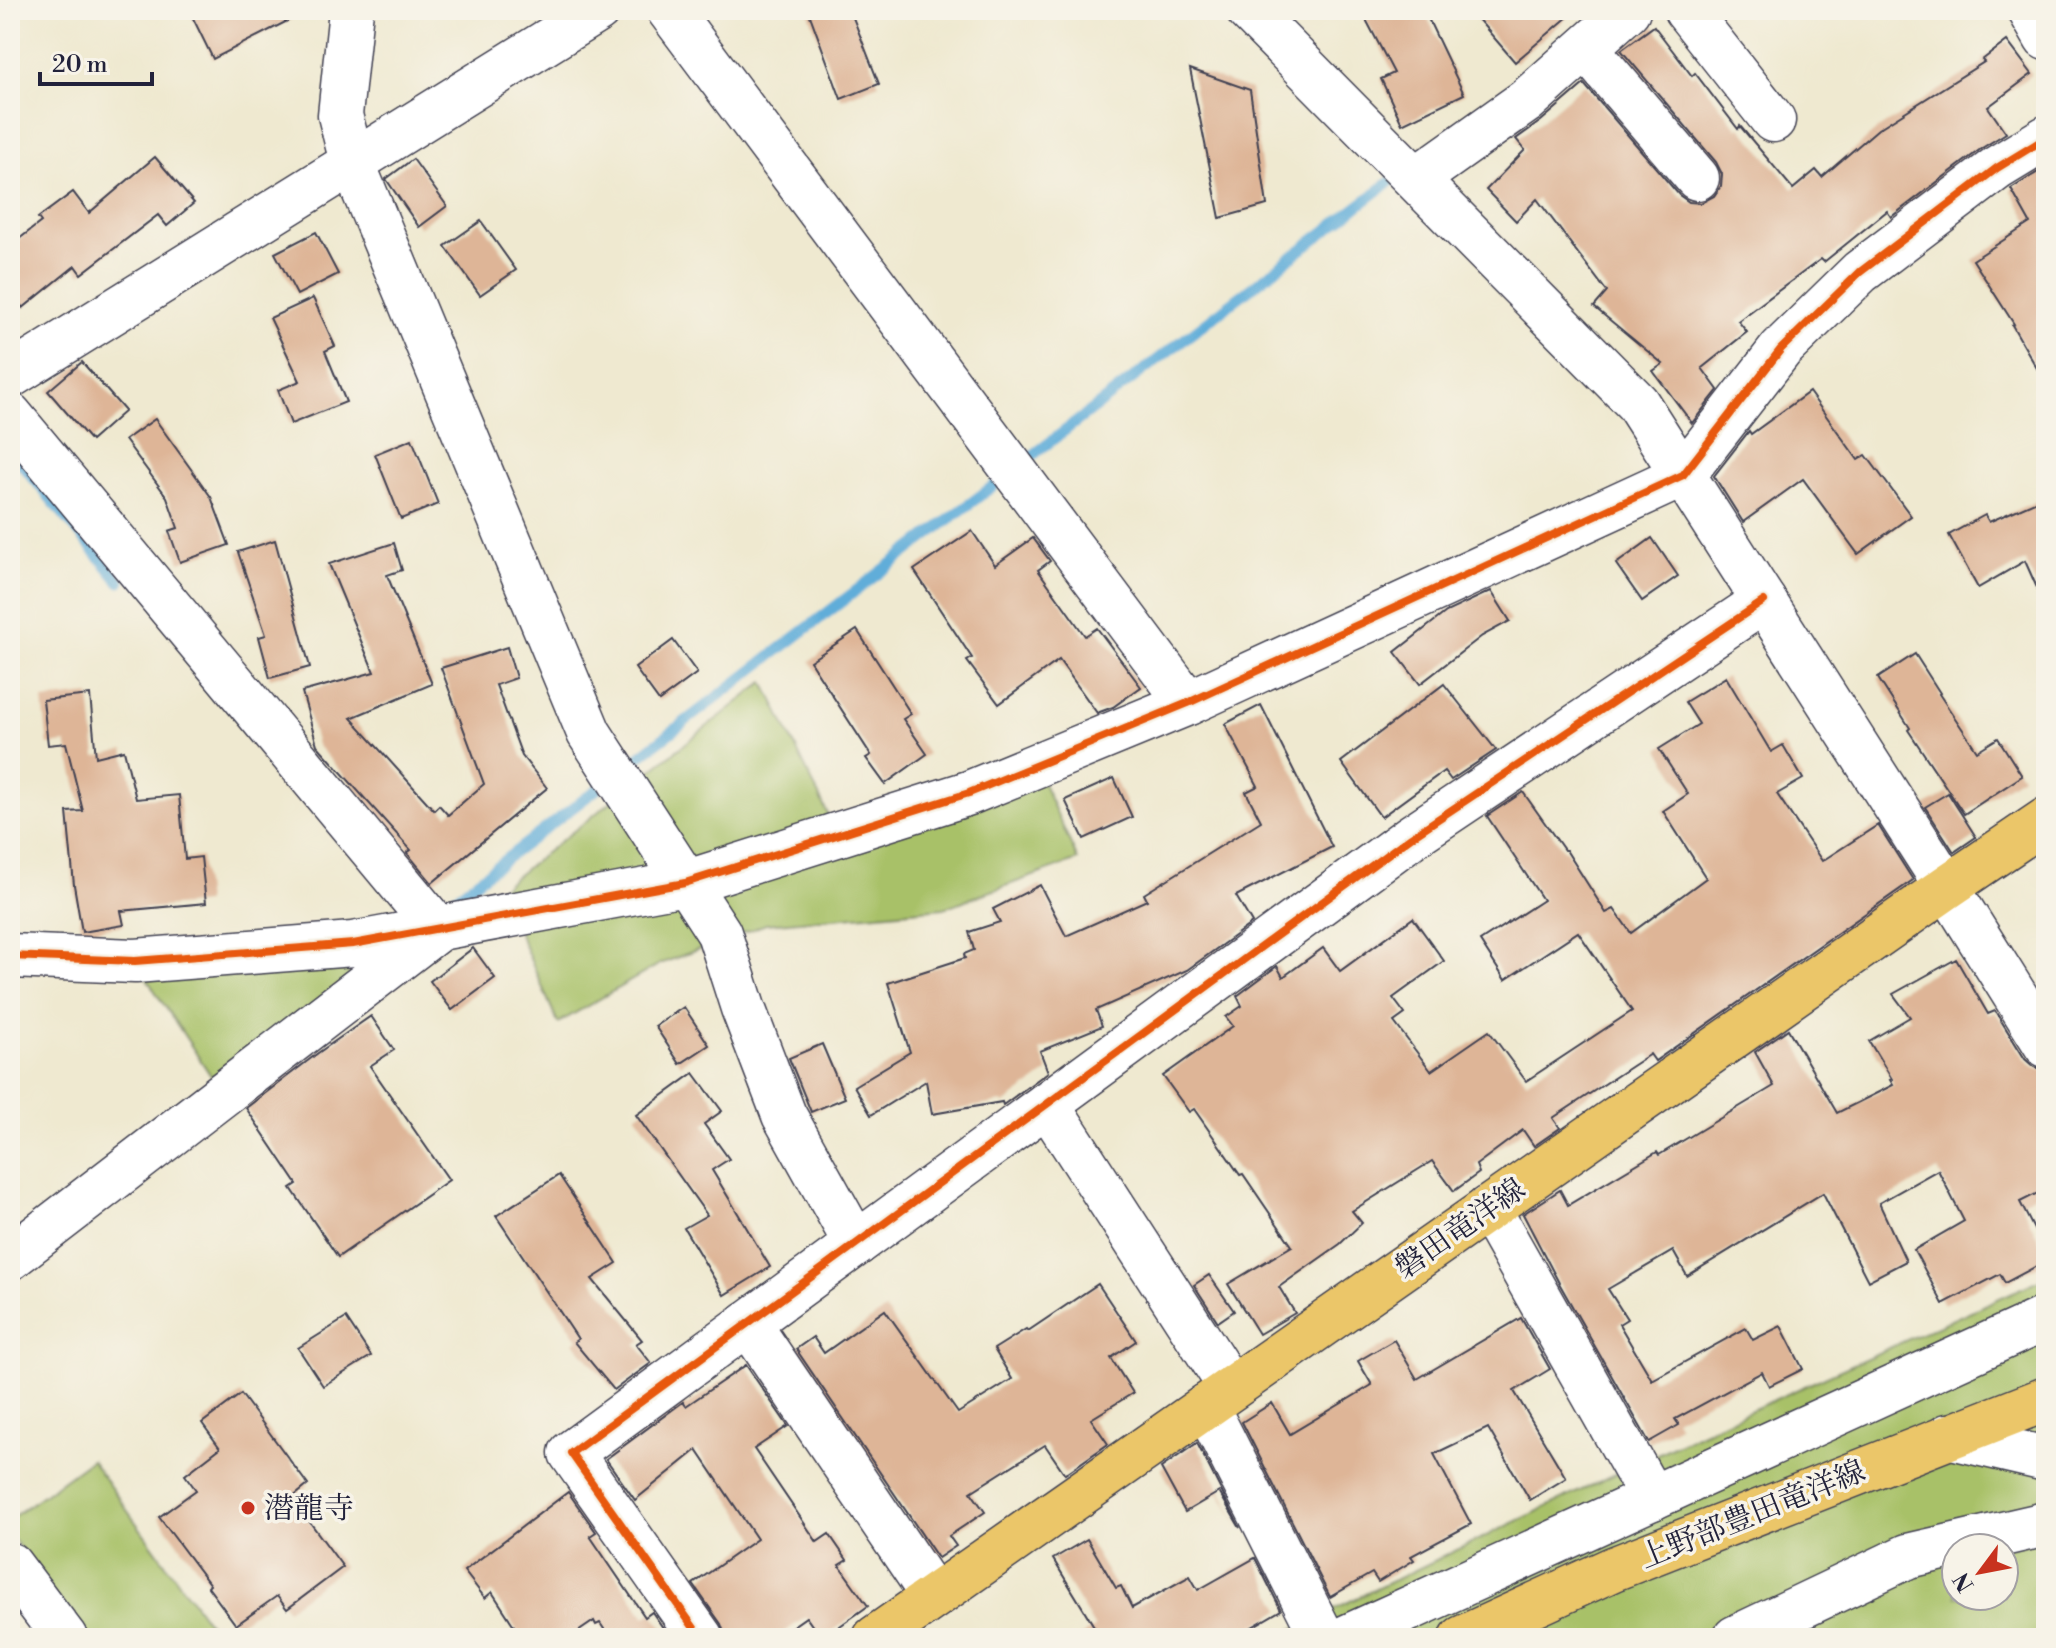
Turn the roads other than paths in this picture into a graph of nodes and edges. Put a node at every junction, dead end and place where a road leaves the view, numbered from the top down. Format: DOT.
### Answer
graph roads {
  1 [pos="351,10"];
  2 [pos="598,10"];
  3 [pos="669,10"];
  4 [pos="1248,10"];
  5 [pos="1628,10"];
  6 [pos="1686,10"];
  7 [pos="2030,10"];
  8 [pos="2046,38"];
  9 [pos="1586,48"];
  10 [pos="1773,120"];
  11 [pos="2046,138"];
  12 [pos="352,162"];
  13 [pos="1697,178"];
  14 [pos="1416,179"];
  15 [pos="10,376"];
  16 [pos="10,415"];
  17 [pos="1683,475"];
  18 [pos="1764,601"];
  19 [pos="1188,703"];
  20 [pos="2046,820"];
  21 [pos="685,883"];
  22 [pos="1947,887"];
  23 [pos="438,929"];
  24 [pos="10,956"];
  25 [pos="2046,1045"];
  26 [pos="1047,1104"];
  27 [pos="1488,1208"];
  28 [pos="856,1244"];
  29 [pos="10,1258"];
  30 [pos="2046,1318"];
  31 [pos="748,1323"];
  32 [pos="1218,1397"];
  33 [pos="2046,1399"];
  34 [pos="1948,1436"];
  35 [pos="2046,1459"];
  36 [pos="1652,1498"];
  37 [pos="2046,1524"];
  38 [pos="10,1565"];
  39 [pos="933,1596"];
  40 [pos="65,1638"];
  41 [pos="701,1638"];
  42 [pos="875,1638"];
  43 [pos="1323,1638"];
  44 [pos="1345,1638"];
  45 [pos="1462,1638"];
  46 [pos="1735,1638"];
  1 -- 12 [label="street"];
  2 -- 12 [label="street"];
  3 -- 19 [label="street"];
  4 -- 14 [label="street"];
  5 -- 9 [label="street"];
  6 -- 10 [label="street"];
  7 -- 8 [label="street"];
  9 -- 13 [label="street"];
  9 -- 14 [label="street"];
  11 -- 17 [label="street"];
  12 -- 15 [label="street"];
  12 -- 21 [label="street"];
  14 -- 17 [label="street"];
  16 -- 23 [label="street"];
  17 -- 18 [label="street"];
  17 -- 19 [label="street"];
  18 -- 22 [label="street"];
  18 -- 26 [label="street"];
  19 -- 21 [label="street"];
  20 -- 22 [label="main road, 磐田竜洋線"];
  21 -- 23 [label="street"];
  21 -- 28 [label="street"];
  22 -- 25 [label="street"];
  22 -- 27 [label="main road, 磐田竜洋線"];
  23 -- 24 [label="street"];
  23 -- 29 [label="street"];
  26 -- 28 [label="street"];
  26 -- 32 [label="street"];
  27 -- 32 [label="main road, 磐田竜洋線"];
  27 -- 36 [label="street"];
  28 -- 31 [label="street"];
  30 -- 36 [label="street"];
  31 -- 39 [label="street"];
  31 -- 41 [label="street"];
  32 -- 39 [label="main road, 磐田竜洋線"];
  32 -- 43 [label="street"];
  33 -- 34 [label="main road, 上野部豊田竜洋線"];
  34 -- 35 [label="street"];
  34 -- 45 [label="main road, 上野部豊田竜洋線"];
  36 -- 44 [label="street"];
  37 -- 46 [label="street"];
  38 -- 40 [label="street"];
  39 -- 42 [label="main road, 磐田竜洋線"];
}
